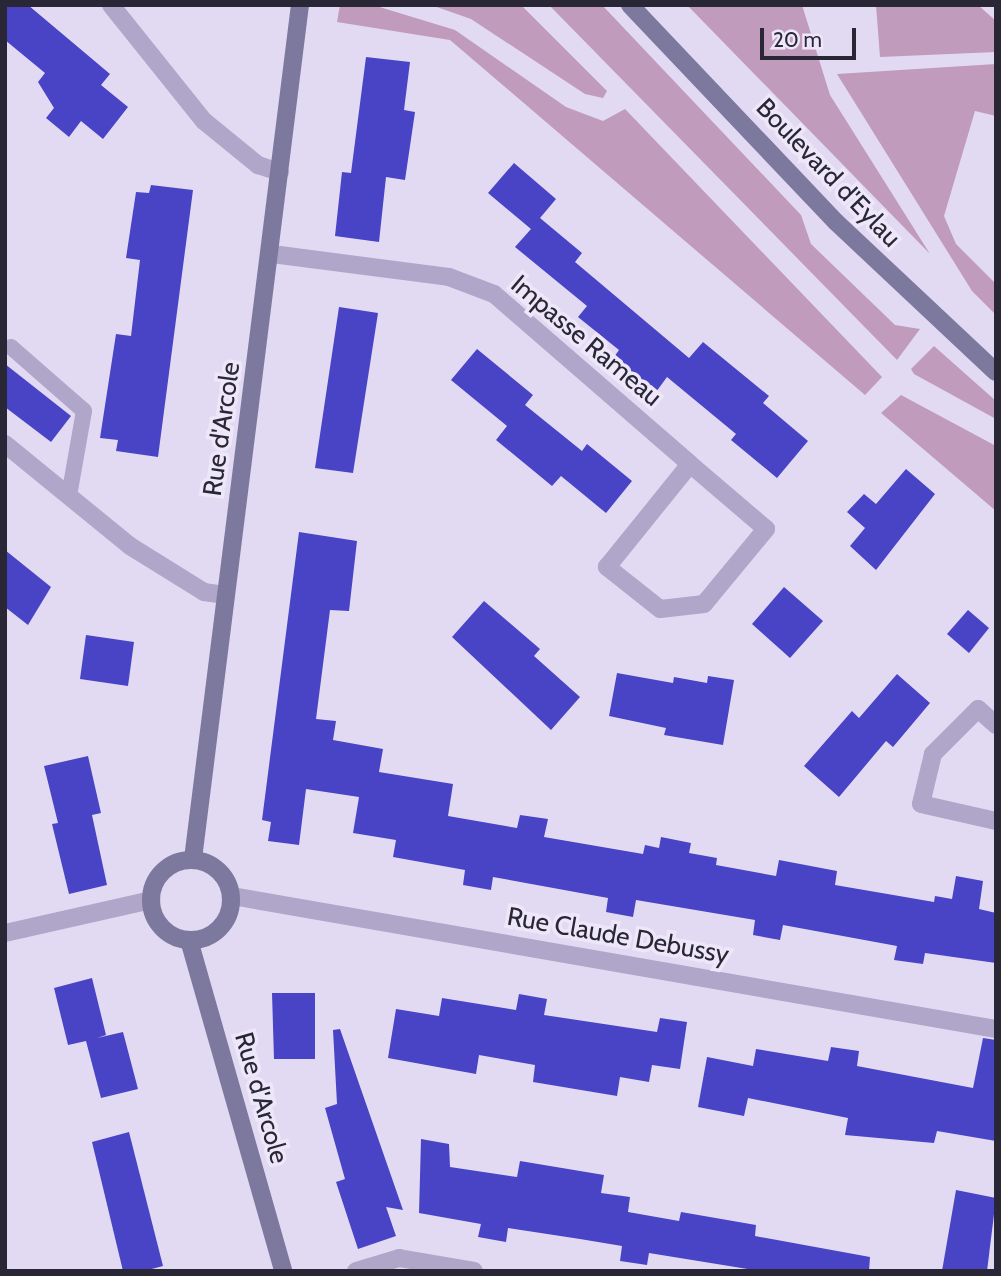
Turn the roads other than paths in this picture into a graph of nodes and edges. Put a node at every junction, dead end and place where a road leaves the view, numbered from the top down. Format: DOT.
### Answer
graph roads {
  1 [pos="111,5"];
  2 [pos="300,5"];
  3 [pos="630,5"];
  4 [pos="280,172"];
  5 [pos="272,254"];
  6 [pos="11,347"];
  7 [pos="996,372"];
  8 [pos="5,444"];
  9 [pos="690,464"];
  10 [pos="69,496"];
  11 [pos="226,595"];
  12 [pos="996,724"];
  13 [pos="996,821"];
  14 [pos="192,859"];
  15 [pos="232,896"];
  16 [pos="151,900"];
  17 [pos="5,933"];
  18 [pos="189,940"];
  19 [pos="996,1029"];
  20 [pos="283,1271"];
  21 [pos="356,1271"];
  22 [pos="474,1271"];
  1 -- 4 [label="street"];
  2 -- 4 [label="main road, Rue d'Arcole"];
  3 -- 7 [label="main road, Boulevard d'Eylau"];
  4 -- 5 [label="main road, Rue d'Arcole"];
  5 -- 9 [label="street, Impasse Rameau"];
  5 -- 11 [label="main road, Rue d'Arcole"];
  6 -- 10 [label="lane"];
  8 -- 10 [label="street"];
  9 -- 9 [label="street, Impasse Rameau"];
  10 -- 11 [label="street"];
  11 -- 14 [label="main road, Rue d'Arcole"];
  12 -- 13 [label="street"];
  14 -- 15 [label="main road"];
  14 -- 16 [label="main road"];
  15 -- 18 [label="main road"];
  15 -- 19 [label="street, Rue Claude Debussy"];
  16 -- 17 [label="street"];
  16 -- 18 [label="main road"];
  18 -- 20 [label="main road, Rue d'Arcole"];
  21 -- 22 [label="street"];
}
